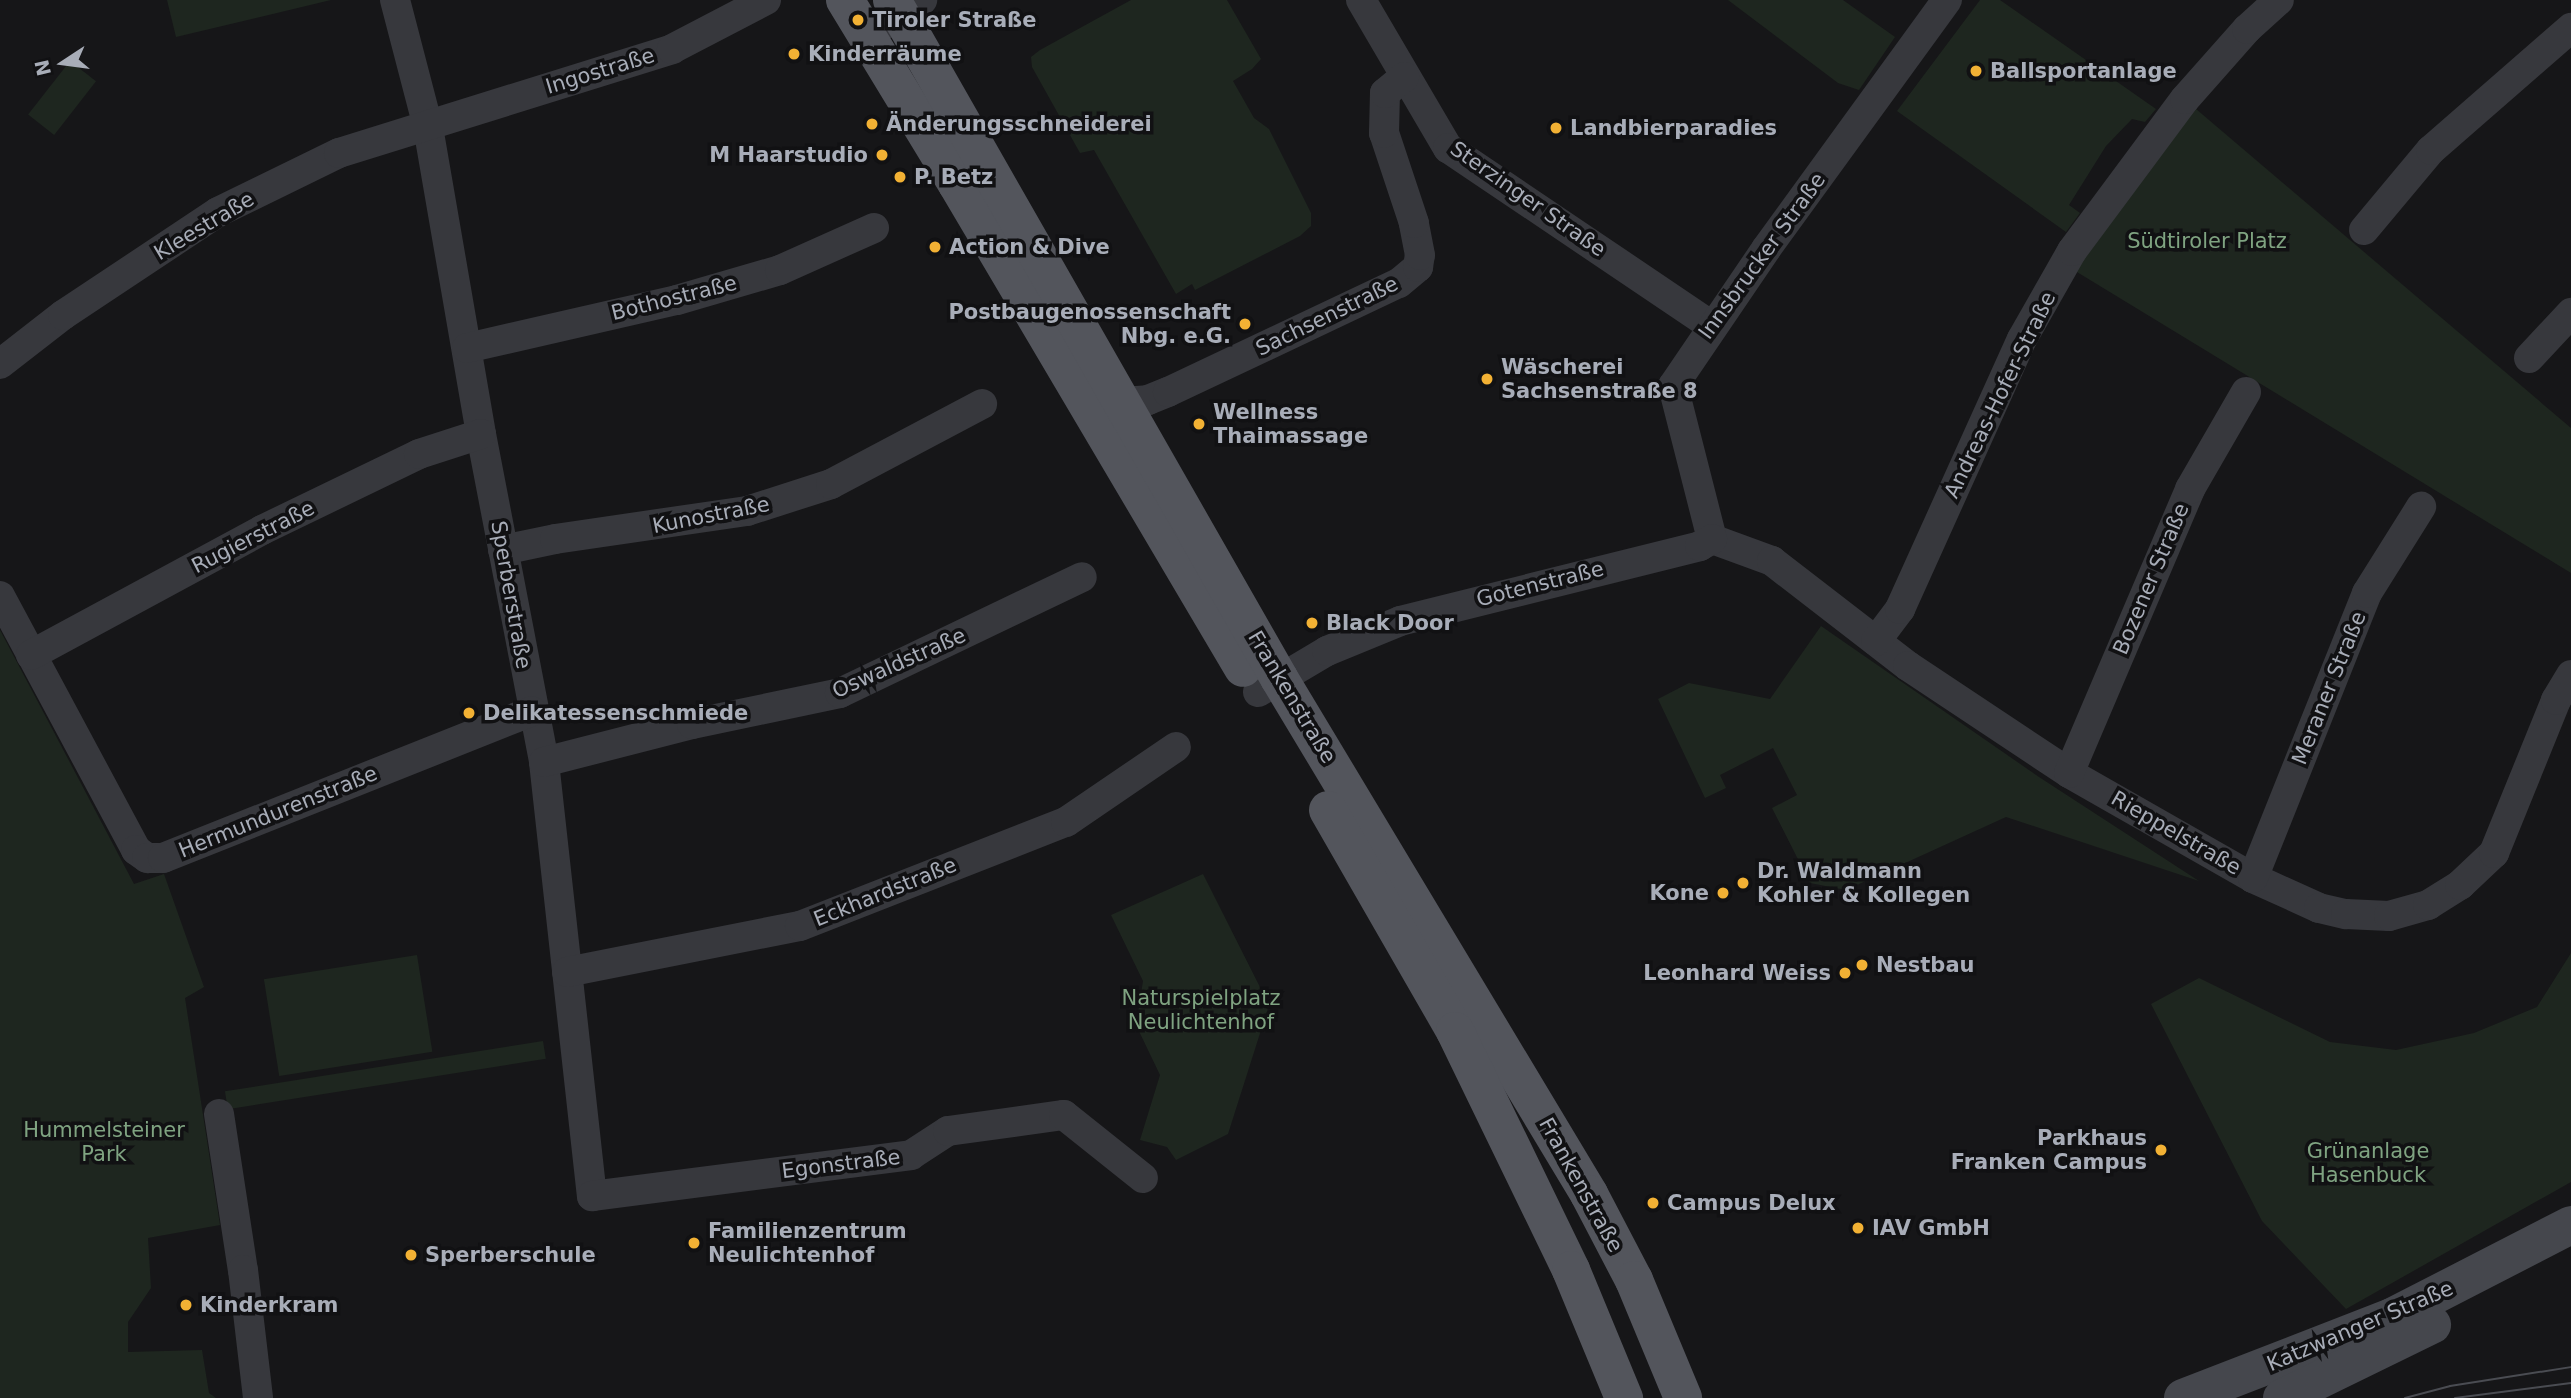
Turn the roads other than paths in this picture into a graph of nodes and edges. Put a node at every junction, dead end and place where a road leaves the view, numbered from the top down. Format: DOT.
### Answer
graph roads {
  1 [pos="396,0"];
  2 [pos="766,0"];
  3 [pos="845,0"];
  4 [pos="1361,0"];
  5 [pos="1947,0"];
  6 [pos="2279,0"];
  7 [pos="905,5"];
  8 [pos="2571,28"];
  9 [pos="867,36"];
  10 [pos="1404,77"];
  11 [pos="428,127"];
  12 [pos="874,228"];
  13 [pos="2364,230"];
  14 [pos="2571,313"];
  15 [pos="1712,326"];
  16 [pos="467,348"];
  17 [pos="2529,358"];
  18 [pos="0,364"];
  19 [pos="2246,392"];
  20 [pos="1121,402"];
  21 [pos="982,404"];
  22 [pos="481,434"];
  23 [pos="2421,507"];
  24 [pos="1712,539"];
  25 [pos="503,550"];
  26 [pos="1082,577"];
  27 [pos="0,596"];
  28 [pos="1875,640"];
  29 [pos="31,655"];
  30 [pos="2571,676"];
  31 [pos="1268,685"];
  32 [pos="532,711"];
  33 [pos="1176,747"];
  34 [pos="544,762"];
  35 [pos="2069,773"];
  36 [pos="2253,877"];
  37 [pos="567,972"];
  38 [pos="219,1114"];
  39 [pos="1143,1178"];
  40 [pos="593,1196"];
  41 [pos="2571,1225"];
  42 [pos="2571,1253"];
  43 [pos="258,1398"];
  44 [pos="1624,1398"];
  45 [pos="1683,1398"];
  46 [pos="2183,1398"];
  47 [pos="2282,1398"];
  1 -- 11 [label="street, Sperberstraße"];
  2 -- 11 [label="street, Ingostraße"];
  3 -- 9 [label="main road, Frankenstraße"];
  4 -- 10 [label="street, Sterzinger Straße"];
  5 -- 15 [label="street, Innsbrucker Straße"];
  6 -- 28 [label="street, Andreas-Hofer-Straße"];
  7 -- 9 [label="street"];
  7 -- 20 [label="main road, Frankenstraße"];
  8 -- 13 [label="street"];
  9 -- 31 [label="main road, Frankenstraße"];
  10 -- 15 [label="street, Sterzinger Straße"];
  10 -- 20 [label="street, Sachsenstraße"];
  11 -- 16 [label="street, Sperberstraße"];
  11 -- 18 [label="street, Kleestraße"];
  12 -- 16 [label="street, Bothostraße"];
  14 -- 17 [label="street"];
  15 -- 24 [label="street, Innsbrucker Straße"];
  16 -- 22 [label="street, Sperberstraße"];
  19 -- 35 [label="street, Bozener Straße"];
  20 -- 31 [label="main road, Frankenstraße"];
  21 -- 25 [label="street, Kunostraße"];
  22 -- 25 [label="street, Sperberstraße"];
  22 -- 29 [label="street, Rugierstraße"];
  23 -- 36 [label="street, Meraner Straße"];
  24 -- 28 [label="street, Rieppelstraße"];
  24 -- 31 [label="street, Gotenstraße"];
  25 -- 32 [label="street, Sperberstraße"];
  26 -- 34 [label="street, Oswaldstraße"];
  27 -- 29 [label="street, Hermundurenstraße"];
  28 -- 35 [label="street, Rieppelstraße"];
  29 -- 32 [label="street, Hermundurenstraße"];
  30 -- 36 [label="street, Rieppelstraße"];
  31 -- 44 [label="main road, Frankenstraße"];
  31 -- 45 [label="main road, Frankenstraße"];
  32 -- 34 [label="street, Sperberstraße"];
  33 -- 37 [label="street, Eckhardstraße"];
  34 -- 37 [label="street, Sperberstraße"];
  35 -- 36 [label="street, Rieppelstraße"];
  37 -- 40 [label="street, Sperberstraße"];
  38 -- 43 [label="street"];
  39 -- 40 [label="street, Egonstraße"];
  41 -- 46 [label="main road, Katzwanger Straße"];
  42 -- 47 [label="main road, Katzwanger Straße"];
}
